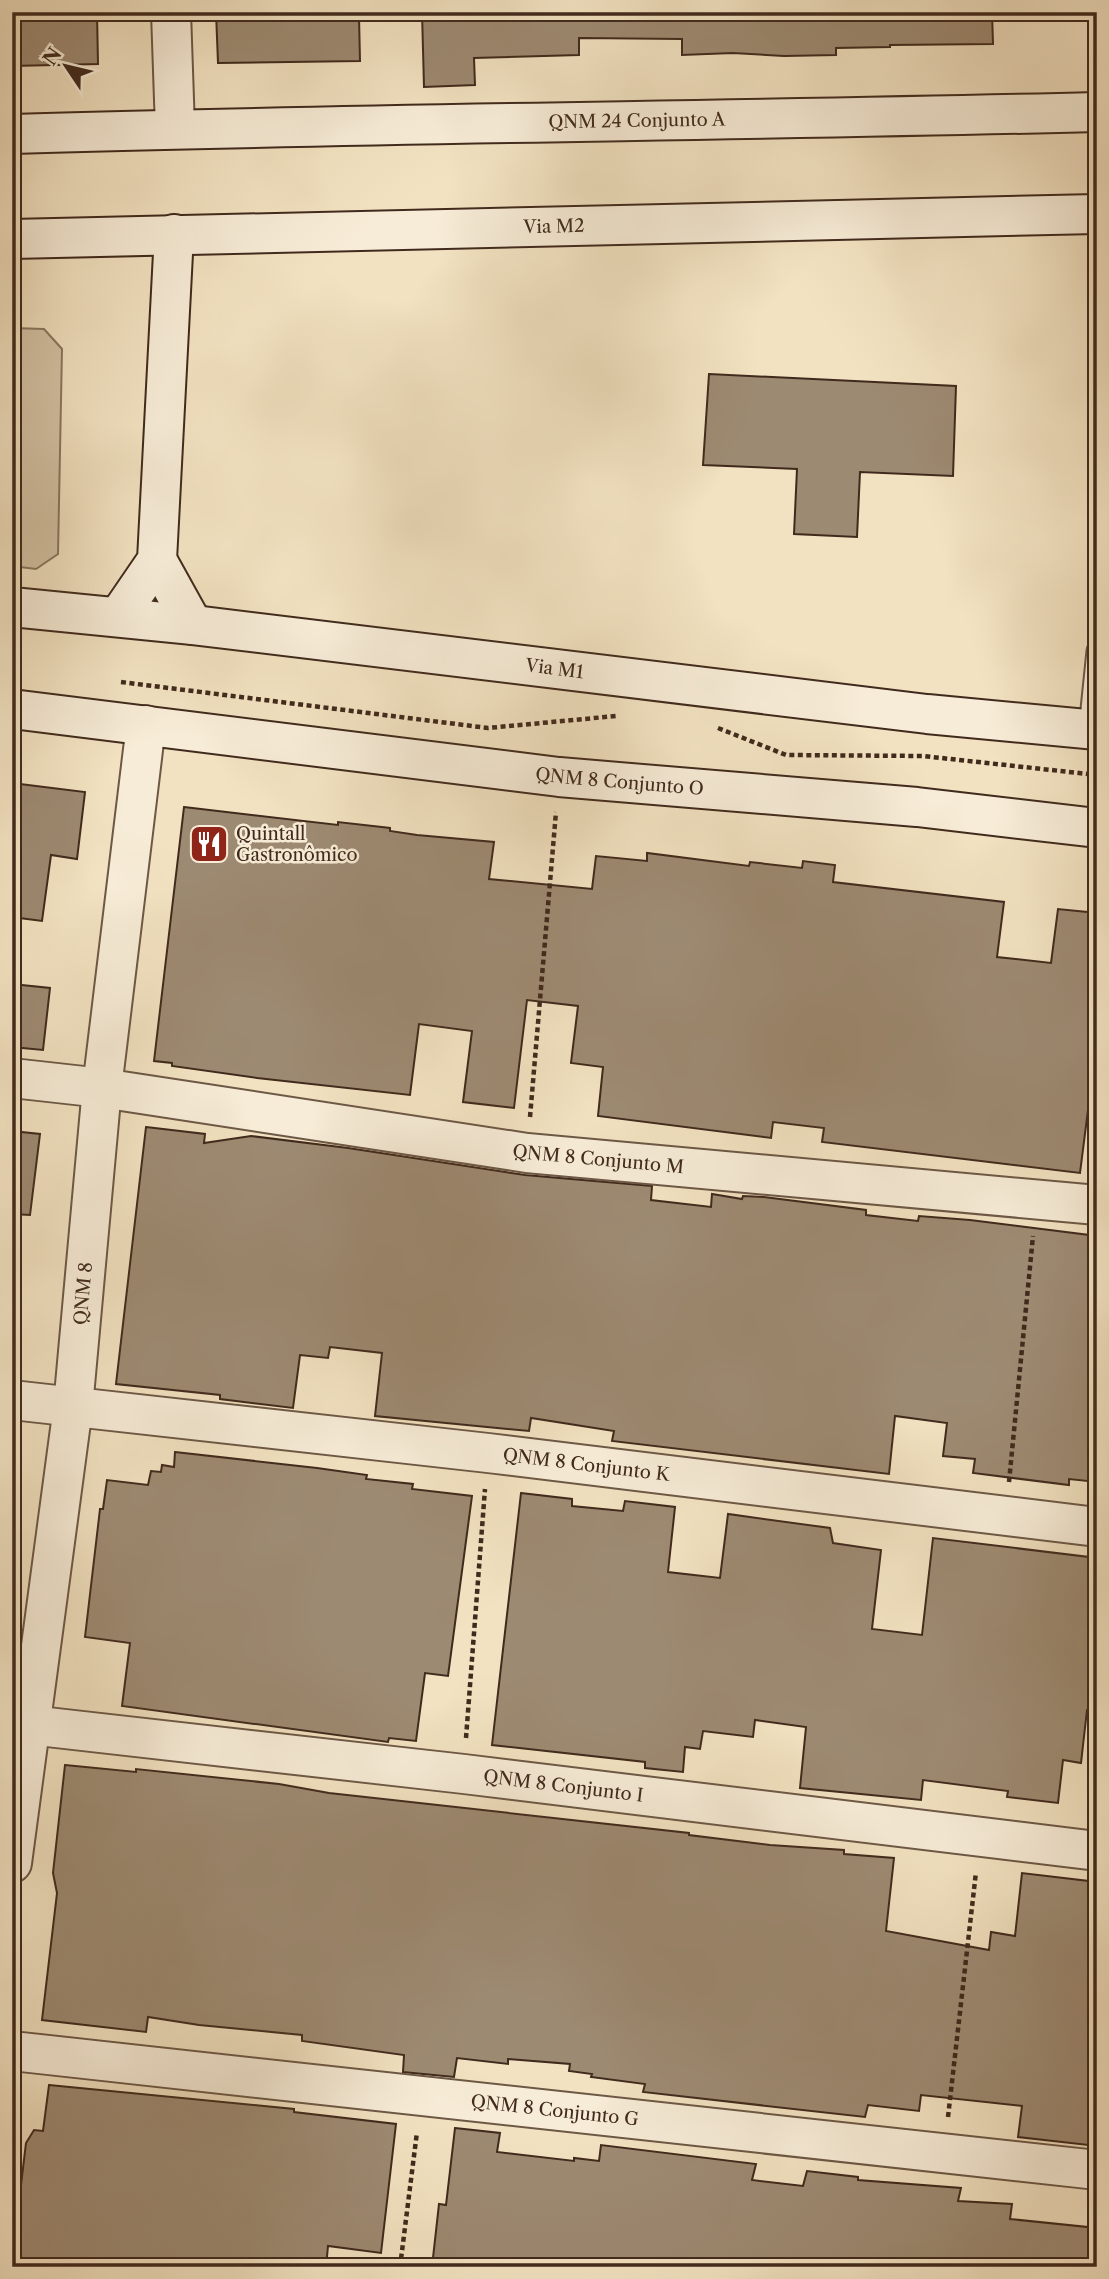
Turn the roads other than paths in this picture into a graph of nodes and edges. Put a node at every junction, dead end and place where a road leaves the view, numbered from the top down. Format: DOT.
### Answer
graph roads {
  1 [pos="171,12"];
  2 [pos="1097,112"];
  3 [pos="175,129"];
  4 [pos="12,134"];
  5 [pos="1097,214"];
  6 [pos="174,234"];
  7 [pos="12,239"];
  8 [pos="157,560"];
  9 [pos="12,607"];
  10 [pos="118,617"];
  11 [pos="193,625"];
  12 [pos="1097,651"];
  13 [pos="12,709"];
  14 [pos="146,725"];
  15 [pos="1093,729"];
  16 [pos="1097,802"];
  17 [pos="917,807"];
  18 [pos="1097,828"];
  19 [pos="12,1078"];
  20 [pos="102,1088"];
  21 [pos="1097,1205"];
  22 [pos="12,1400"];
  23 [pos="73,1407"];
  24 [pos="1097,1527"];
  25 [pos="21,1724"];
  26 [pos="1097,1851"];
  27 [pos="12,1863"];
  28 [pos="12,2051"];
  29 [pos="1097,2170"];
  1 -- 3 [label="street"];
  2 -- 3 [label="street, QNM 24 Conjunto A"];
  3 -- 4 [label="street, QNM 24 Conjunto A"];
  5 -- 6 [label="street, Via M2"];
  6 -- 7 [label="street, Via M2"];
  6 -- 8 [label="street"];
  8 -- 10 [label="street"];
  8 -- 11 [label="street"];
  9 -- 10 [label="street, Via M1"];
  10 -- 11 [label="street, Via M1"];
  11 -- 15 [label="street, Via M1"];
  12 -- 15 [label="lane"];
  13 -- 14 [label="street, QNM 8 Conjunto O"];
  14 -- 17 [label="street, QNM 8 Conjunto O"];
  14 -- 20 [label="street, QNM 8"];
  16 -- 17 [label="street"];
  17 -- 18 [label="street, QNM 8 Conjunto O"];
  19 -- 20 [label="street, QNM 8 Conjunto M"];
  20 -- 21 [label="street, QNM 8 Conjunto M"];
  20 -- 23 [label="street, QNM 8"];
  22 -- 23 [label="street, QNM 8 Conjunto K"];
  23 -- 24 [label="street, QNM 8 Conjunto K"];
  23 -- 25 [label="street, QNM 8"];
  25 -- 26 [label="street, QNM 8 Conjunto I"];
  25 -- 27 [label="street, QNM 8"];
  28 -- 29 [label="street, QNM 8 Conjunto G"];
}
